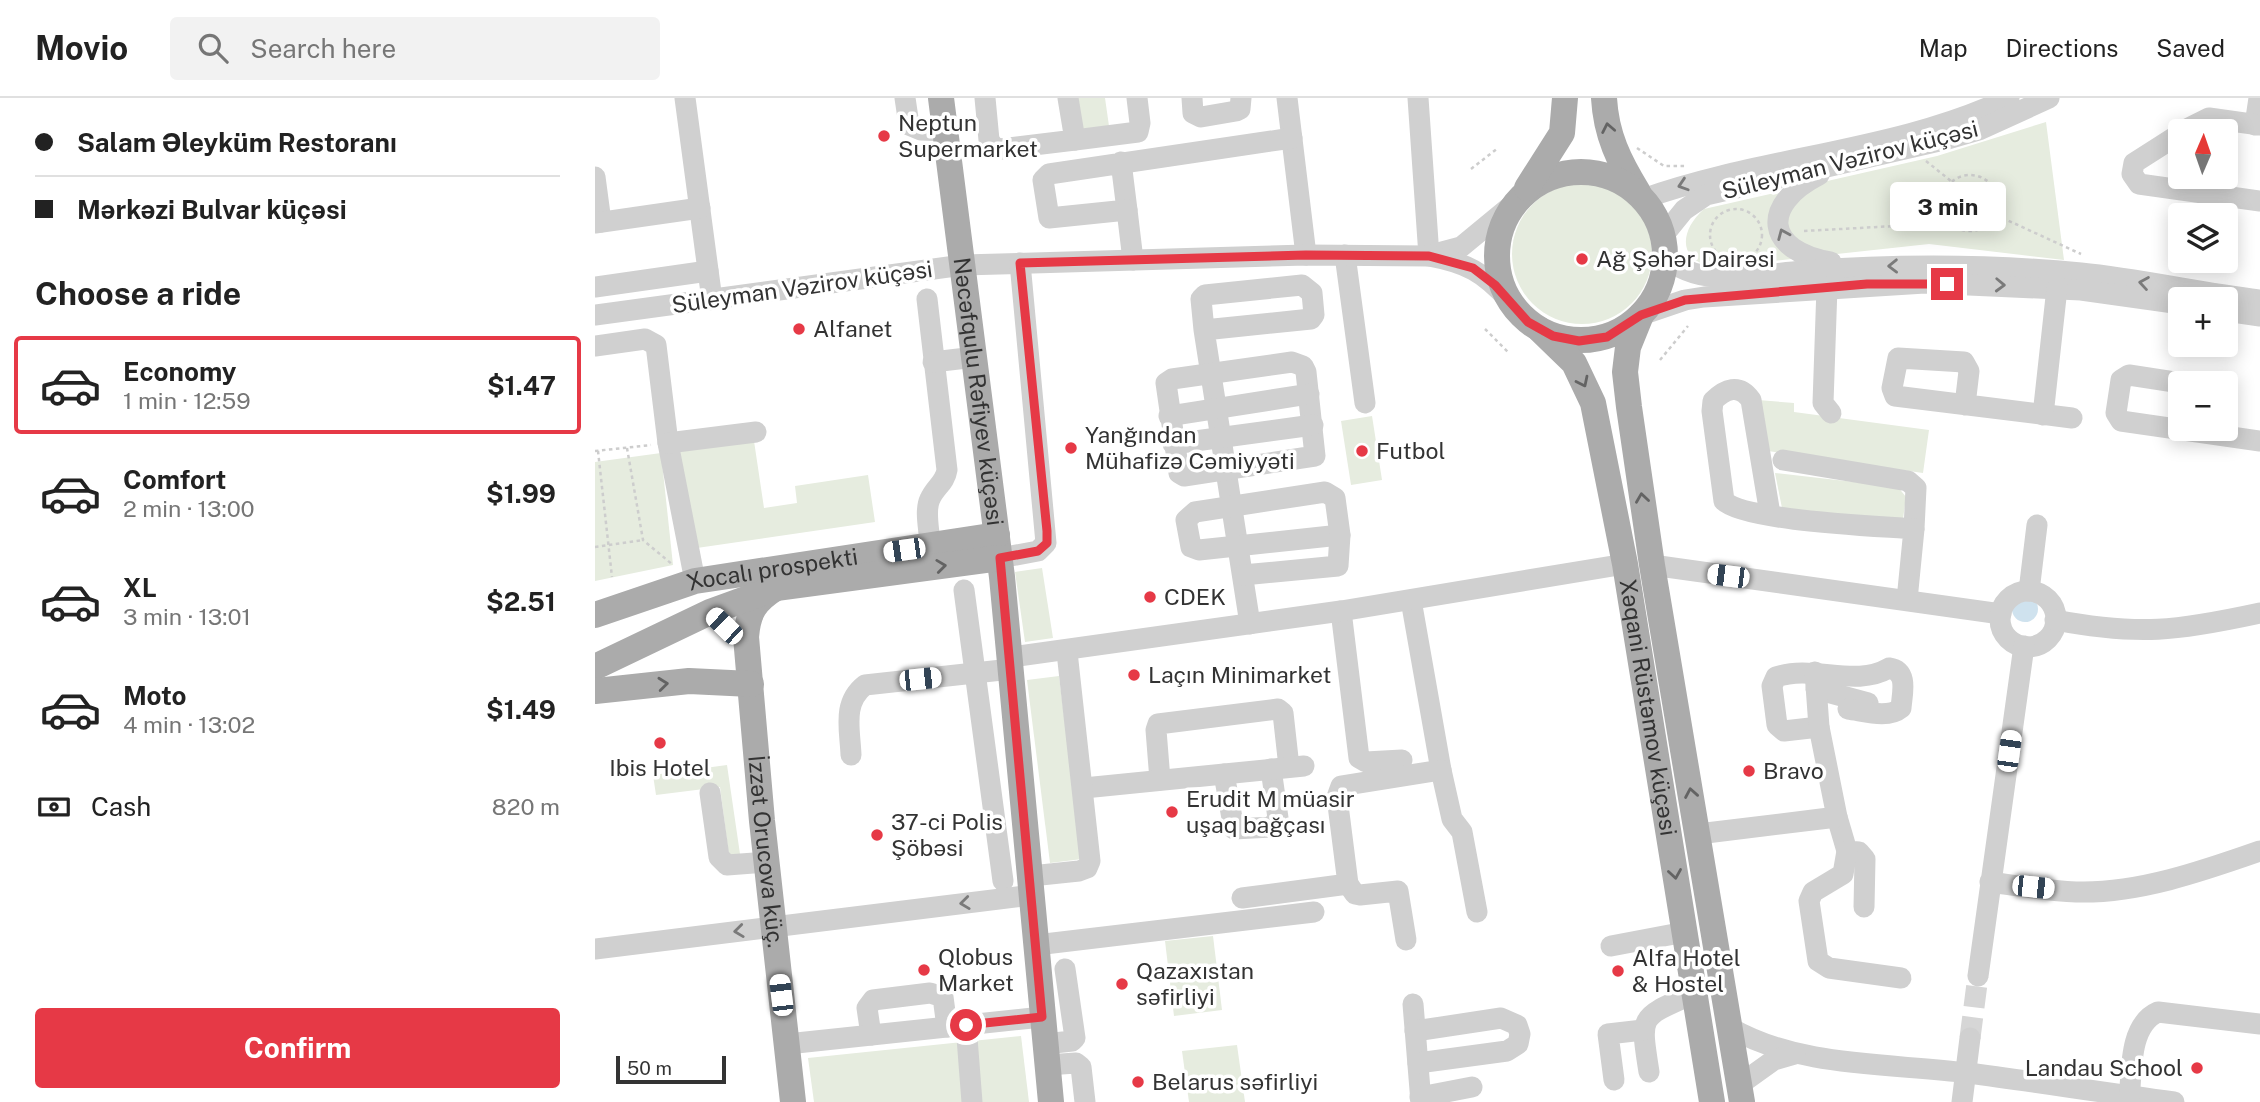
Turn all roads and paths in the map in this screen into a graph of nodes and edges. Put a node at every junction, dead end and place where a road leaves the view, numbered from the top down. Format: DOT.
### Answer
graph roads {
  1 [pos="685,98"];
  2 [pos="905,98"];
  3 [pos="941,98"];
  4 [pos="985,98"];
  5 [pos="1068,98"];
  6 [pos="1137,98"];
  7 [pos="1192,98"];
  8 [pos="1241,98"];
  9 [pos="1287,98"];
  10 [pos="1417,98"];
  11 [pos="1565,98"];
  12 [pos="1604,98"];
  13 [pos="2009,98"];
  14 [pos="2049,98"];
  15 [pos="2259,98"];
  16 [pos="2238,122"];
  17 [pos="2257,125"];
  18 [pos="946,131"];
  19 [pos="1292,138"];
  20 [pos="1075,140"];
  21 [pos="2168,141"];
  22 [pos="1635,146"];
  23 [pos="1498,148"];
  24 [pos="1910,149"];
  25 [pos="1121,162"];
  26 [pos="1839,164"];
  27 [pos="1693,166"];
  28 [pos="1471,169"];
  29 [pos="595,177"];
  30 [pos="1951,181"];
  31 [pos="2168,188"];
  32 [pos="2175,189"];
  33 [pos="1643,199"];
  34 [pos="1518,200"];
  35 [pos="2260,201"];
  36 [pos="700,208"];
  37 [pos="1127,210"];
  38 [pos="1996,215"];
  39 [pos="598,223"];
  40 [pos="1950,223"];
  41 [pos="1761,225"];
  42 [pos="1804,231"];
  43 [pos="1664,247"];
  44 [pos="1306,255"];
  45 [pos="1345,255"];
  46 [pos="1429,256"];
  47 [pos="2084,256"];
  48 [pos="1133,260"];
  49 [pos="1020,263"];
  50 [pos="963,265"];
  51 [pos="1863,267"];
  52 [pos="708,271"];
  53 [pos="595,287"];
  54 [pos="1827,288"];
  55 [pos="2057,288"];
  56 [pos="927,299"];
  57 [pos="712,300"];
  58 [pos="1509,300"];
  59 [pos="2260,300"];
  60 [pos="2168,302"];
  61 [pos="2238,313"];
  62 [pos="595,315"];
  63 [pos="1641,315"];
  64 [pos="2260,316"];
  65 [pos="1688,326"];
  66 [pos="1485,329"];
  67 [pos="1204,330"];
  68 [pos="1540,330"];
  69 [pos="595,345"];
  70 [pos="1510,353"];
  71 [pos="975,357"];
  72 [pos="1660,360"];
  73 [pos="933,362"];
  74 [pos="1211,373"];
  75 [pos="2168,381"];
  76 [pos="1309,394"];
  77 [pos="1365,403"];
  78 [pos="1965,405"];
  79 [pos="1218,408"];
  80 [pos="1831,412"];
  81 [pos="2043,415"];
  82 [pos="1169,416"];
  83 [pos="2072,418"];
  84 [pos="1313,425"];
  85 [pos="2168,427"];
  86 [pos="756,432"];
  87 [pos="2238,437"];
  88 [pos="1222,438"];
  89 [pos="2260,440"];
  90 [pos="668,443"];
  91 [pos="1173,444"];
  92 [pos="627,447"];
  93 [pos="596,451"];
  94 [pos="1783,460"];
  95 [pos="1227,471"];
  96 [pos="1233,507"];
  97 [pos="1770,514"];
  98 [pos="2037,525"];
  99 [pos="1914,529"];
  100 [pos="1340,535"];
  101 [pos="643,540"];
  102 [pos="609,545"];
  103 [pos="930,545"];
  104 [pos="1238,545"];
  105 [pos="595,547"];
  106 [pos="998,547"];
  107 [pos="1625,564"];
  108 [pos="673,565"];
  109 [pos="1652,565"];
  110 [pos="1243,575"];
  111 [pos="612,577"];
  112 [pos="695,581"];
  113 [pos="776,588"];
  114 [pos="964,590"];
  115 [pos="2029,591"];
  116 [pos="1411,600"];
  117 [pos="1907,600"];
  118 [pos="639,601"];
  119 [pos="1341,611"];
  120 [pos="710,612"];
  121 [pos="2260,613"];
  122 [pos="2001,614"];
  123 [pos="595,615"];
  124 [pos="2055,620"];
  125 [pos="1250,624"];
  126 [pos="2024,646"];
  127 [pos="1067,652"];
  128 [pos="1011,663"];
  129 [pos="595,667"];
  130 [pos="974,673"];
  131 [pos="1815,680"];
  132 [pos="751,684"];
  133 [pos="1897,685"];
  134 [pos="595,691"];
  135 [pos="1848,709"];
  136 [pos="1819,727"];
  137 [pos="851,755"];
  138 [pos="1402,760"];
  139 [pos="1288,767"];
  140 [pos="1441,770"];
  141 [pos="1224,774"];
  142 [pos="1160,780"];
  143 [pos="1084,788"];
  144 [pos="710,793"];
  145 [pos="1837,817"];
  146 [pos="1697,834"];
  147 [pos="1847,851"];
  148 [pos="2260,851"];
  149 [pos="767,862"];
  150 [pos="1003,881"];
  151 [pos="1990,883"];
  152 [pos="1348,884"];
  153 [pos="1032,885"];
  154 [pos="1242,898"];
  155 [pos="1864,907"];
  156 [pos="1314,912"];
  157 [pos="1477,912"];
  158 [pos="774,927"];
  159 [pos="1685,932"];
  160 [pos="1406,940"];
  161 [pos="1037,944"];
  162 [pos="1611,946"];
  163 [pos="595,949"];
  164 [pos="1065,969"];
  165 [pos="1978,976"];
  166 [pos="1901,978"];
  167 [pos="1693,994"];
  168 [pos="1413,1004"];
  169 [pos="1042,1017"];
  170 [pos="2260,1024"];
  171 [pos="956,1026"];
  172 [pos="1729,1027"];
  173 [pos="1643,1030"];
  174 [pos="1415,1031"];
  175 [pos="871,1035"];
  176 [pos="1970,1038"];
  177 [pos="787,1044"];
  178 [pos="1046,1054"];
  179 [pos="1795,1054"];
  180 [pos="1418,1063"];
  181 [pos="1649,1072"];
  182 [pos="1966,1073"];
  183 [pos="1614,1080"];
  184 [pos="1472,1087"];
  185 [pos="1741,1093"];
  186 [pos="2129,1099"];
  187 [pos="1421,1100"];
  188 [pos="793,1102"];
  189 [pos="972,1102"];
  190 [pos="1051,1102"];
  191 [pos="1086,1102"];
  192 [pos="1712,1102"];
  193 [pos="1962,1102"];
  194 [pos="2174,1102"];
  1 -- 36 [label="street"];
  2 -- 18 [label="street"];
  3 -- 18 [label="main road, Nəcəfqulu Rəfiyev küçəsi"];
  4 -- 20 [label="street"];
  5 -- 20 [label="street"];
  6 -- 20 [label="street"];
  7 -- 8 [label="street"];
  9 -- 19 [label="street"];
  10 -- 46 [label="street"];
  11 -- 34 [label="main road"];
  33 -- 12 [label="main road, one-way"];
  13 -- 33 [label="street, Süleyman Vəzirov küçəsi, one-way"];
  14 -- 24 [label="street, Süleyman Vəzirov küçəsi"];
  15 -- 17 [label="street"];
  16 -- 17 [label="street"];
  18 -- 50 [label="main road, Nəcəfqulu Rəfiyev küçəsi"];
  19 -- 25 [label="street"];
  19 -- 44 [label="street"];
  21 -- 31 [label="street"];
  22 -- 27 [label="path"];
  23 -- 28 [label="path"];
  24 -- 26 [label="street, Süleyman Vəzirov küçəsi"];
  24 -- 30 [label="path"];
  25 -- 37 [label="street"];
  25 -- 37 [label="street"];
  26 -- 43 [label="street, Süleyman Vəzirov küçəsi"];
  51 -- 26 [label="street, one-way"];
  29 -- 39 [label="street"];
  30 -- 38 [label="path"];
  30 -- 40 [label="path"];
  32 -- 35 [label="street"];
  33 -- 34 [label="main road"];
  33 -- 43 [label="main road"];
  34 -- 46 [label="street"];
  34 -- 58 [label="main road"];
  36 -- 39 [label="street"];
  36 -- 52 [label="street"];
  37 -- 48 [label="street"];
  38 -- 40 [label="path"];
  38 -- 47 [label="path"];
  40 -- 42 [label="path"];
  41 -- 41 [label="path"];
  43 -- 51 [label="street"];
  43 -- 63 [label="main road"];
  44 -- 45 [label="street, Süleyman Vəzirov küçəsi"];
  44 -- 48 [label="street, Süleyman Vəzirov küçəsi"];
  45 -- 46 [label="street, Süleyman Vəzirov küçəsi"];
  45 -- 77 [label="street"];
  46 -- 58 [label="street"];
  48 -- 49 [label="street, Süleyman Vəzirov küçəsi"];
  49 -- 50 [label="street, Süleyman Vəzirov küçəsi"];
  49 -- 106 [label="street"];
  50 -- 57 [label="street, Süleyman Vəzirov küçəsi"];
  50 -- 71 [label="main road, Nəcəfqulu Rəfiyev küçəsi"];
  59 -- 51 [label="street, one-way"];
  52 -- 53 [label="street"];
  52 -- 57 [label="street"];
  54 -- 55 [label="street, one-way"];
  54 -- 63 [label="street"];
  54 -- 80 [label="street"];
  55 -- 60 [label="street"];
  55 -- 81 [label="street"];
  56 -- 73 [label="street"];
  57 -- 62 [label="street, Süleyman Vəzirov küçəsi"];
  58 -- 68 [label="main road"];
  61 -- 64 [label="street"];
  63 -- 68 [label="main road"];
  109 -- 63 [label="main road, Xəqani Rüstəmov küçəsi, one-way"];
  65 -- 72 [label="path"];
  66 -- 70 [label="path"];
  67 -- 67 [label="street"];
  67 -- 74 [label="street"];
  68 -- 107 [label="main road, Xəqani Rüstəmov küçəsi, one-way"];
  69 -- 90 [label="street"];
  71 -- 73 [label="street"];
  71 -- 106 [label="main road, Nəcəfqulu Rəfiyev küçəsi"];
  73 -- 103 [label="street"];
  74 -- 76 [label="street"];
  74 -- 79 [label="street"];
  74 -- 82 [label="street"];
  75 -- 85 [label="street"];
  76 -- 79 [label="street"];
  76 -- 84 [label="street"];
  78 -- 81 [label="street"];
  79 -- 82 [label="street"];
  79 -- 88 [label="street"];
  81 -- 83 [label="street"];
  82 -- 91 [label="street"];
  84 -- 88 [label="street"];
  84 -- 95 [label="street"];
  86 -- 90 [label="street"];
  87 -- 89 [label="street"];
  88 -- 91 [label="street"];
  88 -- 95 [label="street"];
  90 -- 92 [label="path"];
  90 -- 112 [label="street"];
  91 -- 95 [label="street"];
  92 -- 93 [label="path"];
  92 -- 101 [label="path"];
  93 -- 102 [label="path"];
  94 -- 99 [label="street"];
  95 -- 96 [label="street"];
  96 -- 100 [label="street"];
  96 -- 104 [label="street"];
  96 -- 104 [label="street"];
  97 -- 97 [label="street"];
  97 -- 99 [label="street"];
  98 -- 115 [label="street"];
  99 -- 117 [label="street"];
  100 -- 104 [label="street"];
  100 -- 110 [label="street"];
  101 -- 102 [label="path"];
  101 -- 108 [label="path"];
  102 -- 105 [label="path"];
  102 -- 111 [label="path"];
  103 -- 106 [label="main road, Xocalı prospekti"];
  103 -- 112 [label="main road, Xocalı prospekti"];
  104 -- 110 [label="street"];
  113 -- 106 [label="main road, Xocalı prospekti, one-way"];
  106 -- 128 [label="main road, Nəcəfqulu Rəfiyev küçəsi"];
  107 -- 116 [label="street"];
  107 -- 159 [label="main road, Xəqani Rüstəmov küçəsi, one-way"];
  109 -- 117 [label="street"];
  146 -- 109 [label="main road, Xəqani Rüstəmov küçəsi, one-way"];
  110 -- 125 [label="street"];
  112 -- 118 [label="main road, Xocalı prospekti"];
  112 -- 120 [label="main road"];
  113 -- 120 [label="main road, Xocalı prospekti"];
  113 -- 132 [label="main road"];
  114 -- 130 [label="street"];
  115 -- 122 [label="street"];
  115 -- 124 [label="street"];
  116 -- 119 [label="street"];
  116 -- 140 [label="street"];
  117 -- 122 [label="street"];
  118 -- 120 [label="main road"];
  118 -- 123 [label="main road, Xocalı prospekti"];
  119 -- 125 [label="street"];
  119 -- 138 [label="street"];
  120 -- 129 [label="main road, Xocalı prospekti"];
  120 -- 132 [label="main road"];
  121 -- 124 [label="street"];
  122 -- 126 [label="street"];
  124 -- 126 [label="street"];
  125 -- 127 [label="street"];
  126 -- 151 [label="street"];
  127 -- 128 [label="street"];
  127 -- 143 [label="street"];
  128 -- 130 [label="street"];
  128 -- 153 [label="main road, Nəcəfqulu Rəfiyev küçəsi"];
  130 -- 137 [label="street"];
  130 -- 150 [label="street"];
  131 -- 133 [label="street"];
  131 -- 135 [label="street"];
  131 -- 136 [label="street"];
  131 -- 136 [label="street"];
  134 -- 132 [label="main road, one-way"];
  132 -- 149 [label="main road, İzzət Orucova küç."];
  136 -- 145 [label="street"];
  139 -- 141 [label="street"];
  139 -- 141 [label="street"];
  139 -- 142 [label="street"];
  140 -- 152 [label="street"];
  140 -- 157 [label="street"];
  141 -- 142 [label="street"];
  142 -- 143 [label="street"];
  143 -- 153 [label="street"];
  144 -- 149 [label="street"];
  145 -- 146 [label="street"];
  145 -- 147 [label="street"];
  146 -- 172 [label="main road, Xəqani Rüstəmov küçəsi"];
  147 -- 155 [label="street"];
  147 -- 166 [label="street"];
  148 -- 151 [label="street"];
  149 -- 158 [label="main road, İzzət Orucova küç."];
  151 -- 165 [label="street"];
  152 -- 154 [label="street"];
  152 -- 160 [label="street"];
  153 -- 158 [label="street, one-way"];
  153 -- 161 [label="main road, Nəcəfqulu Rəfiyev küçəsi"];
  156 -- 161 [label="street"];
  158 -- 163 [label="street, one-way"];
  158 -- 177 [label="main road, İzzət Orucova küç."];
  159 -- 162 [label="street"];
  159 -- 167 [label="main road, Xəqani Rüstəmov küçəsi"];
  161 -- 169 [label="main road, Nəcəfqulu Rəfiyev küçəsi"];
  164 -- 178 [label="street"];
  167 -- 173 [label="street"];
  167 -- 192 [label="main road, Xəqani Rüstəmov küçəsi"];
  168 -- 174 [label="street"];
  169 -- 171 [label="street"];
  169 -- 178 [label="main road, Nəcəfqulu Rəfiyev küçəsi"];
  170 -- 186 [label="street"];
  171 -- 175 [label="street"];
  171 -- 175 [label="street"];
  171 -- 189 [label="street"];
  172 -- 179 [label="street"];
  172 -- 185 [label="main road, Xəqani Rüstəmov küçəsi"];
  173 -- 181 [label="street"];
  173 -- 183 [label="street"];
  174 -- 180 [label="street"];
  174 -- 180 [label="street"];
  175 -- 177 [label="street"];
  176 -- 182 [label="street"];
  177 -- 188 [label="main road, İzzət Orucova küç."];
  178 -- 190 [label="main road, Nəcəfqulu Rəfiyev küçəsi"];
  178 -- 191 [label="street"];
  179 -- 182 [label="street"];
  179 -- 185 [label="street"];
  180 -- 187 [label="street"];
  182 -- 186 [label="street"];
  182 -- 193 [label="street"];
  184 -- 187 [label="street"];
  186 -- 194 [label="street"];
}
